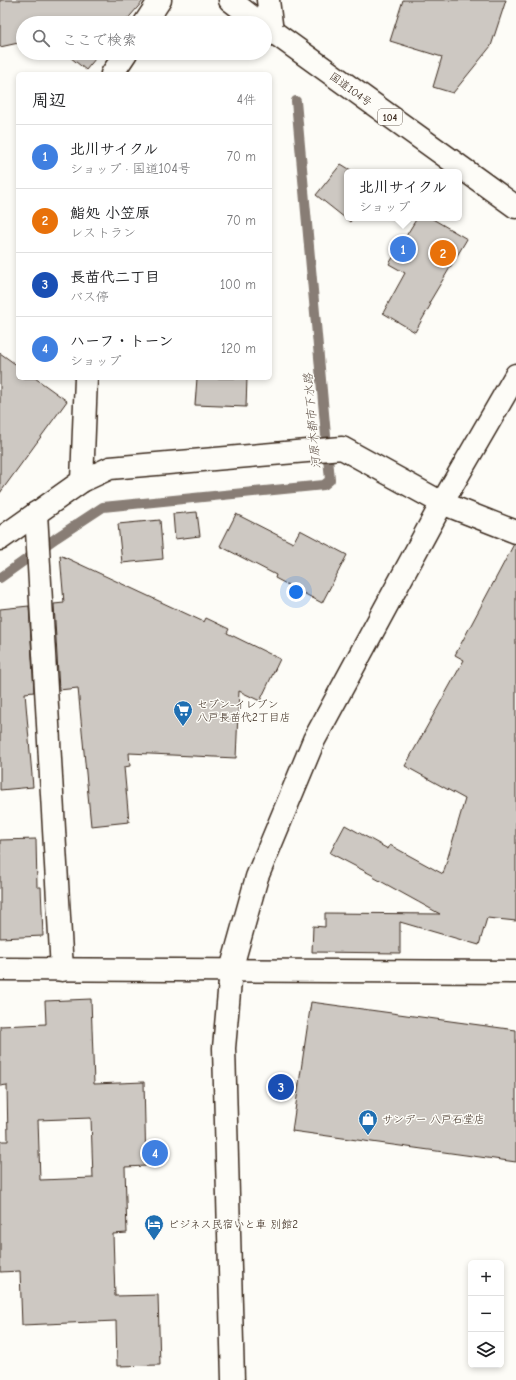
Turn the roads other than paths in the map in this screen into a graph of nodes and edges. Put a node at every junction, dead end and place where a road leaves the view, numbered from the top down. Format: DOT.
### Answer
graph roads {
  1 [pos="160,0"];
  2 [pos="230,0"];
  3 [pos="268,0"];
  4 [pos="150,16"];
  5 [pos="251,16"];
  6 [pos="267,16"];
  7 [pos="272,31"];
  8 [pos="121,60"];
  9 [pos="113,72"];
  10 [pos="516,206"];
  11 [pos="516,375"];
  12 [pos="86,380"];
  13 [pos="82,481"];
  14 [pos="442,504"];
  15 [pos="36,513"];
  16 [pos="516,532"];
  17 [pos="0,539"];
  18 [pos="0,969"];
  19 [pos="62,970"];
  20 [pos="231,970"];
  21 [pos="516,972"];
  22 [pos="233,1380"];
  1 -- 4 [label="main road"];
  2 -- 5 [label="main road, 国道104号 / 104"];
  3 -- 6 [label="main road"];
  7 -- 10 [label="main road, 国道104号 / 104"];
  8 -- 9 [label="main road"];
  11 -- 14 [label="main road"];
  12 -- 13 [label="main road"];
  13 -- 14 [label="main road"];
  13 -- 15 [label="main road"];
  14 -- 16 [label="main road"];
  14 -- 20 [label="main road"];
  15 -- 17 [label="main road"];
  15 -- 19 [label="main road"];
  18 -- 19 [label="main road"];
  19 -- 20 [label="main road"];
  20 -- 21 [label="main road"];
  20 -- 22 [label="main road"];
}
